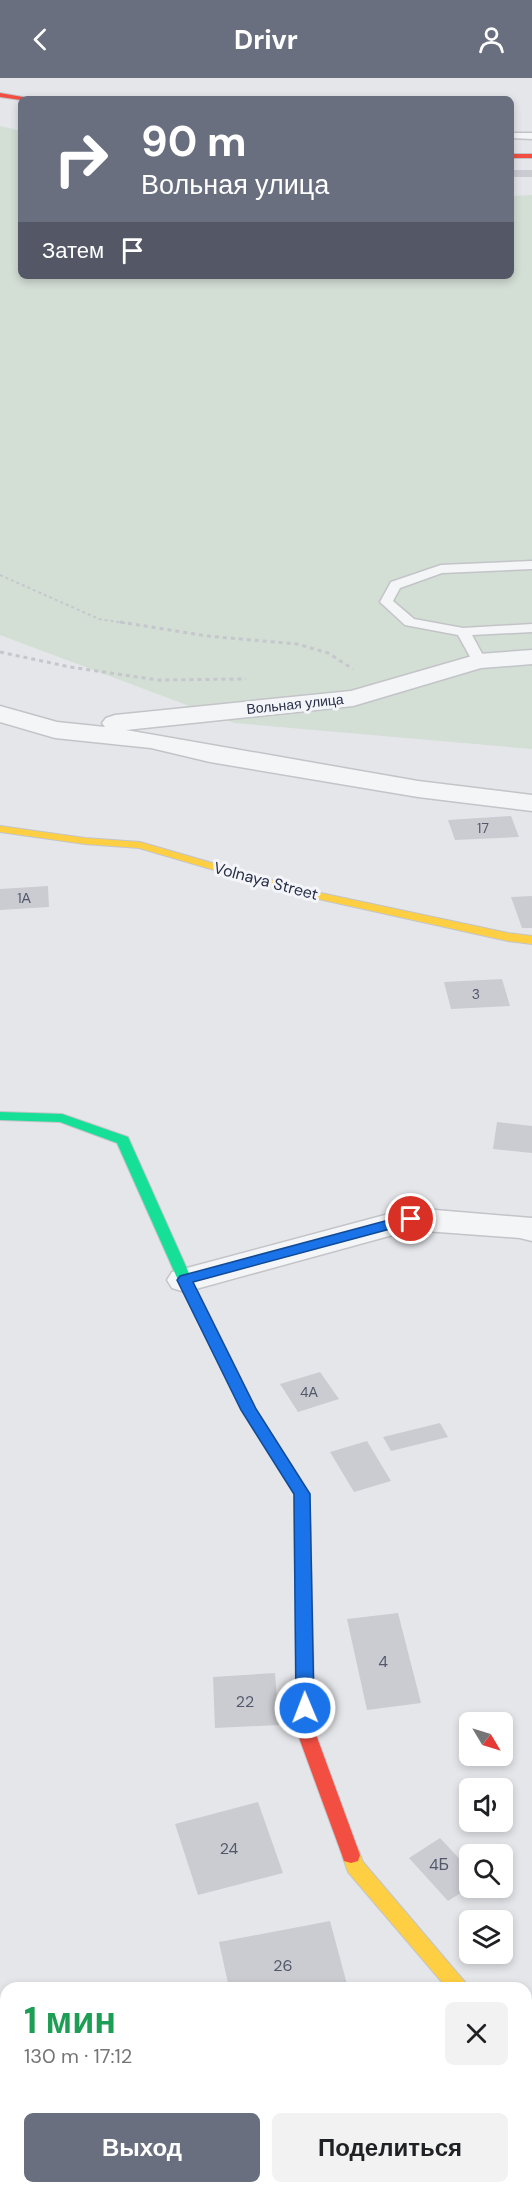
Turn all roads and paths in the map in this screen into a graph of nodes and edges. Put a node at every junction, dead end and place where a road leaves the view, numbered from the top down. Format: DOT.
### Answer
graph roads {
  1 [pos="0,95"];
  2 [pos="18,98"];
  3 [pos="514,136"];
  4 [pos="532,136"];
  5 [pos="514,156"];
  6 [pos="532,156"];
  7 [pos="532,565"];
  8 [pos="0,575"];
  9 [pos="532,628"];
  10 [pos="463,632"];
  11 [pos="0,652"];
  12 [pos="532,657"];
  13 [pos="479,661"];
  14 [pos="257,679"];
  15 [pos="384,689"];
  16 [pos="0,714"];
  17 [pos="55,730"];
  18 [pos="532,803"];
  19 [pos="0,829"];
  20 [pos="532,940"];
  21 [pos="0,1116"];
  22 [pos="532,1230"];
  23 [pos="185,1280"];
  24 [pos="455,1982"];
  1 -- 2 [label="main road"];
  3 -- 4 [label="lane"];
  5 -- 6 [label="main road"];
  7 -- 10 [label="lane"];
  8 -- 15 [label="path"];
  9 -- 10 [label="lane"];
  10 -- 13 [label="lane"];
  11 -- 14 [label="path"];
  12 -- 13 [label="street, Вольная улица"];
  13 -- 15 [label="street, Вольная улица"];
  15 -- 17 [label="street, Вольная улица"];
  16 -- 17 [label="street"];
  17 -- 18 [label="street"];
  19 -- 20 [label="main road, Volnaya Street"];
  21 -- 23 [label="main road"];
  22 -- 23 [label="street"];
  23 -- 24 [label="main road"];
}
